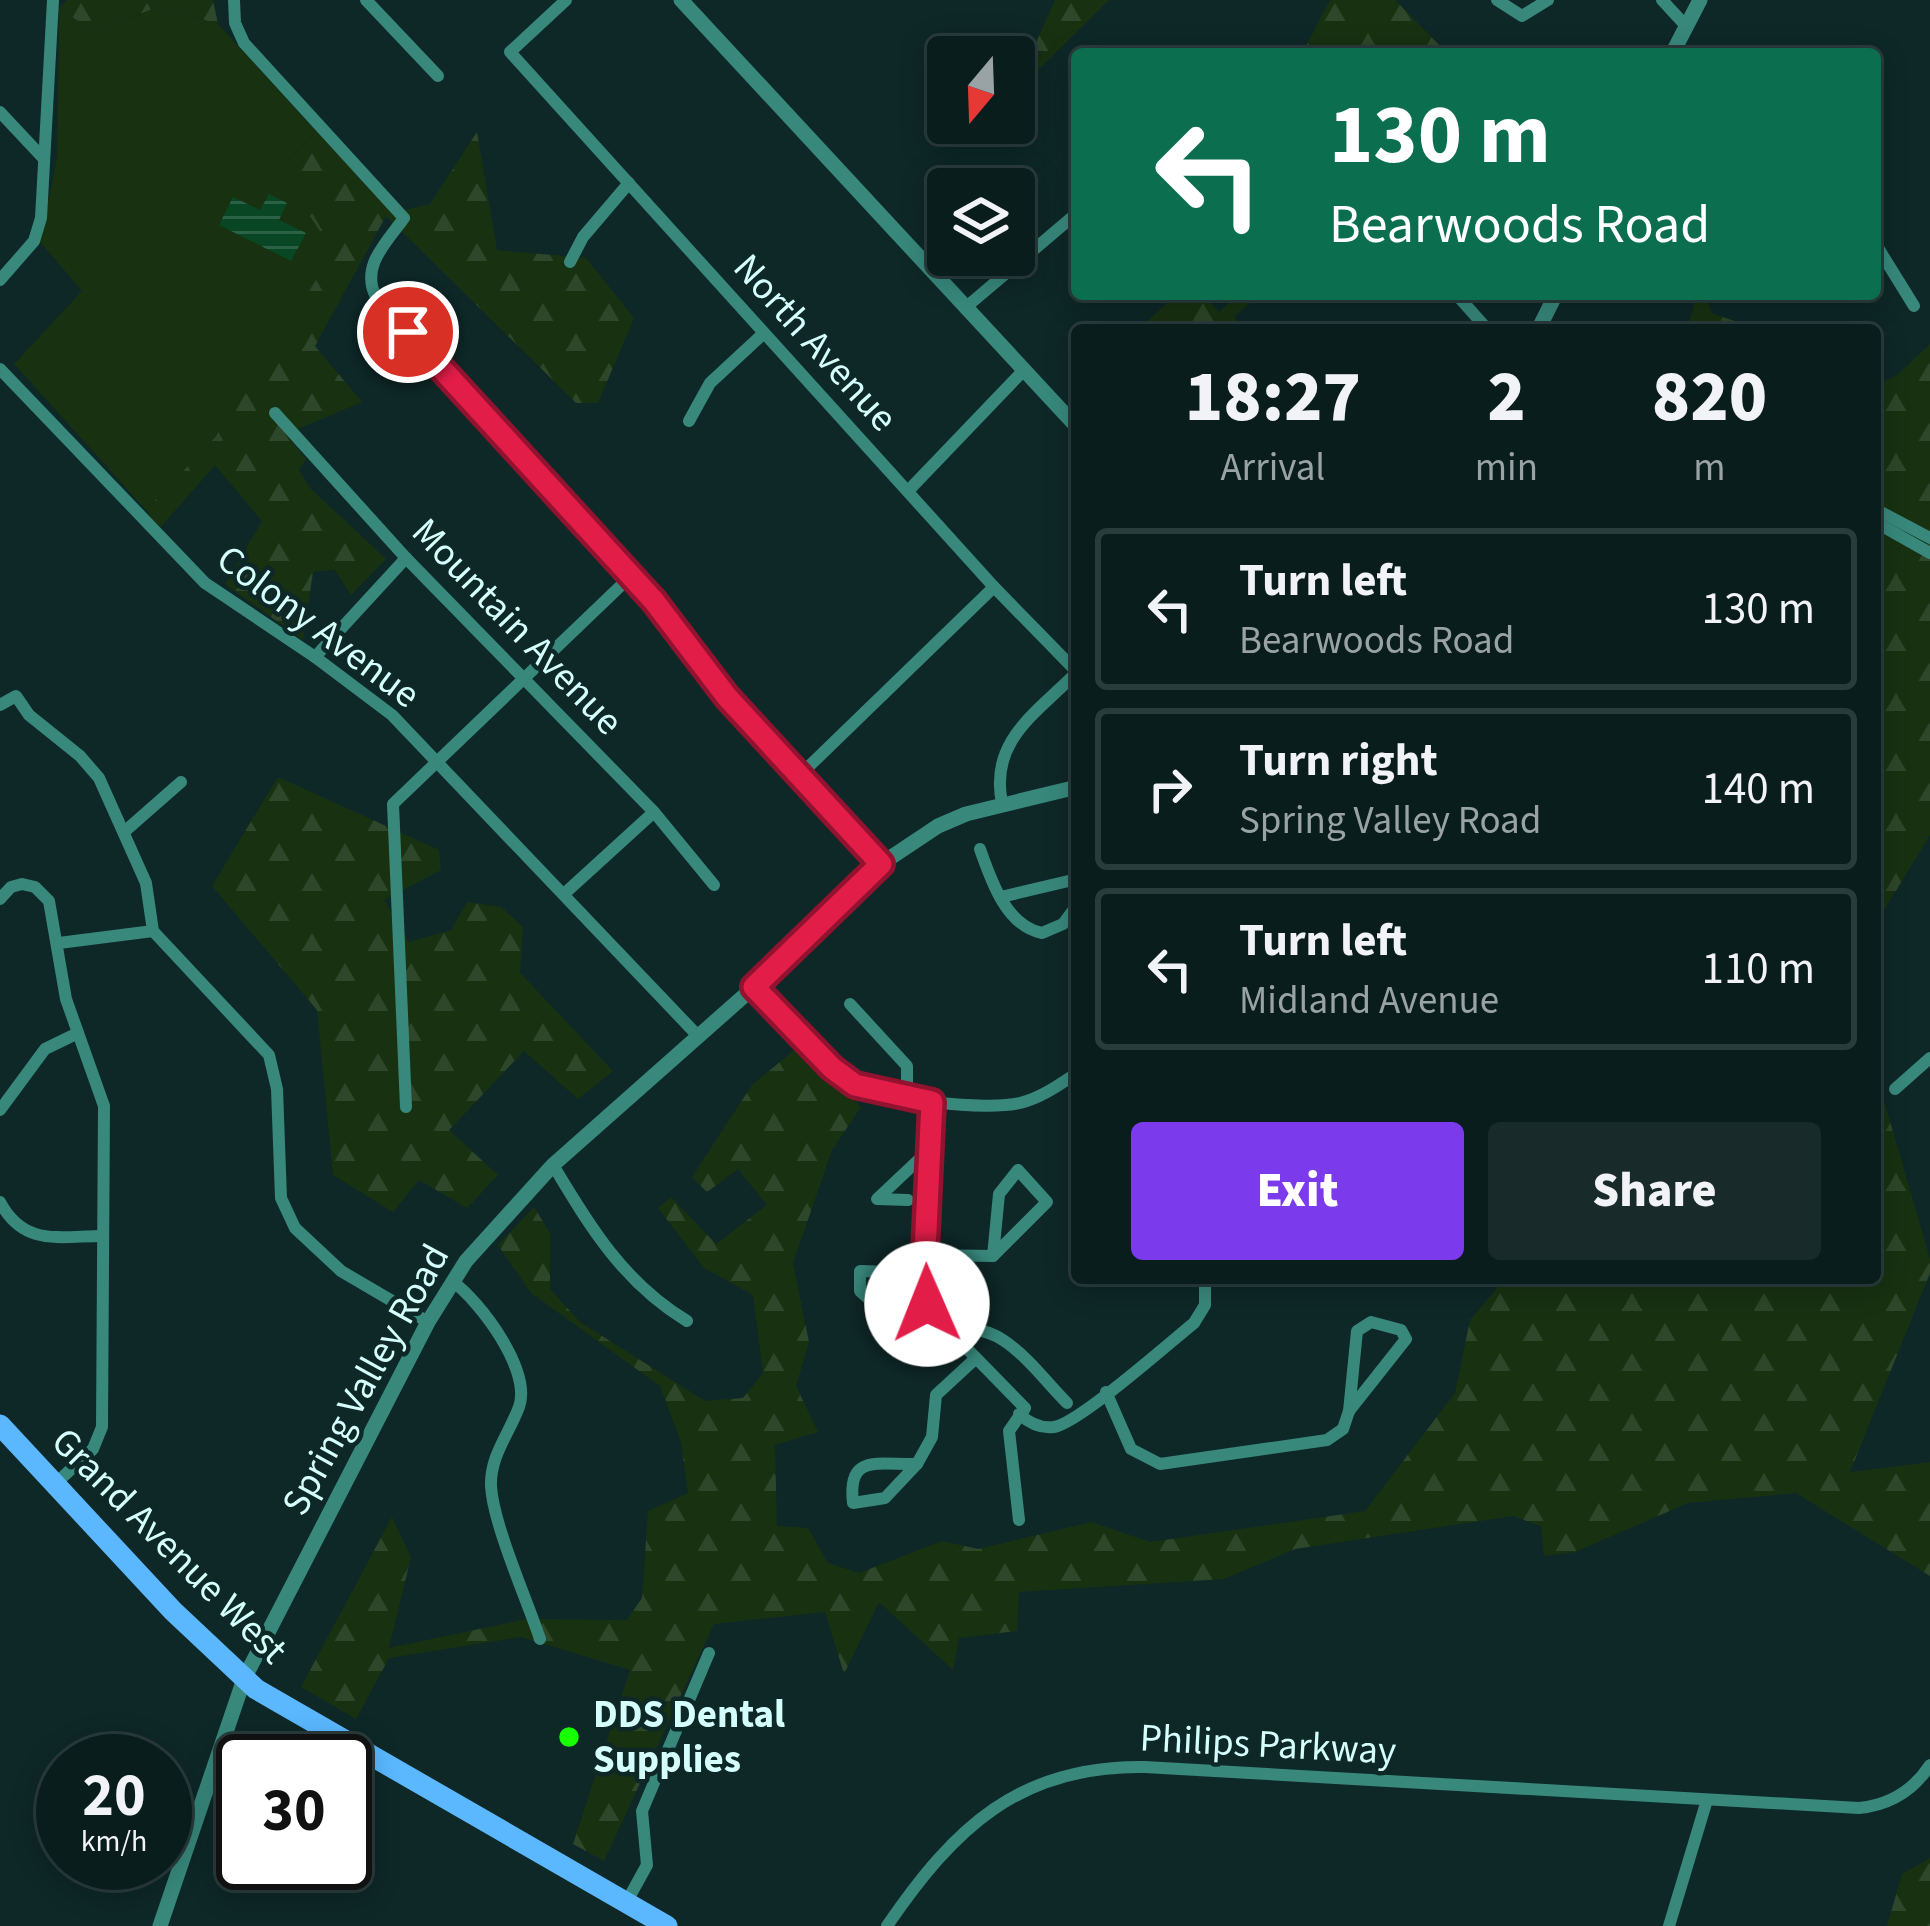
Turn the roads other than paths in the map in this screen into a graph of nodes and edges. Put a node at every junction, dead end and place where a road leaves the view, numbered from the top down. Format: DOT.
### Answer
graph roads {
  1 [pos="234,0"];
  2 [pos="366,0"];
  3 [pos="566,0"];
  4 [pos="681,0"];
  5 [pos="1497,0"];
  6 [pos="1548,0"];
  7 [pos="1662,0"];
  8 [pos="1700,0"];
  9 [pos="53,3"];
  10 [pos="1686,26"];
  11 [pos="1679,48"];
  12 [pos="438,76"];
  13 [pos="0,112"];
  14 [pos="44,159"];
  15 [pos="629,183"];
  16 [pos="1071,218"];
  17 [pos="1881,253"];
  18 [pos="570,262"];
  19 [pos="0,280"];
  20 [pos="1461,300"];
  21 [pos="1914,306"];
  22 [pos="965,308"];
  23 [pos="1483,324"];
  24 [pos="764,333"];
  25 [pos="0,369"];
  26 [pos="1024,370"];
  27 [pos="275,413"];
  28 [pos="689,421"];
  29 [pos="1071,421"];
  30 [pos="909,490"];
  31 [pos="1881,511"];
  32 [pos="1881,525"];
  33 [pos="1930,538"];
  34 [pos="1930,553"];
  35 [pos="406,558"];
  36 [pos="632,575"];
  37 [pos="994,587"];
  38 [pos="315,657"];
  39 [pos="1071,666"];
  40 [pos="522,677"];
  41 [pos="1071,678"];
  42 [pos="0,705"];
  43 [pos="439,762"];
  44 [pos="800,775"];
  45 [pos="181,782"];
  46 [pos="1071,788"];
  47 [pos="1002,803"];
  48 [pos="654,812"];
  49 [pos="124,832"];
  50 [pos="980,849"];
  51 [pos="881,864"];
  52 [pos="1071,880"];
  53 [pos="714,885"];
  54 [pos="564,894"];
  55 [pos="1000,897"];
  56 [pos="0,899"];
  57 [pos="1071,913"];
  58 [pos="154,931"];
  59 [pos="59,943"];
  60 [pos="754,987"];
  61 [pos="850,1004"];
  62 [pos="78,1033"];
  63 [pos="699,1037"];
  64 [pos="1930,1058"];
  65 [pos="1071,1077"];
  66 [pos="1895,1089"];
  67 [pos="907,1098"];
  68 [pos="932,1102"];
  69 [pos="406,1107"];
  70 [pos="0,1110"];
  71 [pos="929,1150"];
  72 [pos="553,1165"];
  73 [pos="908,1199"];
  74 [pos="0,1202"];
  75 [pos="103,1236"];
  76 [pos="925,1255"];
  77 [pos="993,1256"];
  78 [pos="924,1273"];
  79 [pos="452,1281"];
  80 [pos="1205,1284"];
  81 [pos="934,1316"];
  82 [pos="687,1321"];
  83 [pos="428,1322"];
  84 [pos="954,1336"];
  85 [pos="976,1358"];
  86 [pos="1106,1393"];
  87 [pos="1067,1403"];
  88 [pos="1349,1411"];
  89 [pos="1019,1414"];
  90 [pos="0,1425"];
  91 [pos="916,1464"];
  92 [pos="55,1484"];
  93 [pos="1019,1520"];
  94 [pos="540,1639"];
  95 [pos="709,1653"];
  96 [pos="244,1678"];
  97 [pos="1930,1765"];
  98 [pos="1707,1800"];
  99 [pos="626,1903"];
  100 [pos="160,1926"];
  101 [pos="667,1926"];
  102 [pos="886,1926"];
  103 [pos="1669,1926"];
  1 -- 36 [label="street"];
  2 -- 12 [label="street"];
  3 -- 15 [label="street, North Avenue"];
  4 -- 22 [label="street"];
  5 -- 6 [label="street"];
  7 -- 10 [label="street"];
  8 -- 10 [label="street"];
  9 -- 14 [label="street"];
  10 -- 11 [label="street"];
  13 -- 14 [label="street"];
  14 -- 19 [label="street"];
  15 -- 18 [label="street"];
  15 -- 24 [label="street, North Avenue"];
  16 -- 22 [label="street"];
  17 -- 21 [label="street"];
  20 -- 23 [label="street"];
  22 -- 26 [label="street"];
  24 -- 28 [label="street"];
  24 -- 30 [label="street, North Avenue"];
  25 -- 38 [label="street, Colony Avenue"];
  26 -- 29 [label="street"];
  26 -- 30 [label="street"];
  27 -- 35 [label="street, Mountain Avenue"];
  30 -- 37 [label="street, North Avenue"];
  31 -- 33 [label="street"];
  32 -- 34 [label="street"];
  35 -- 38 [label="street"];
  35 -- 40 [label="street, Mountain Avenue"];
  36 -- 40 [label="street"];
  36 -- 44 [label="street"];
  37 -- 39 [label="street, North Avenue"];
  37 -- 44 [label="street"];
  38 -- 43 [label="street, Colony Avenue"];
  40 -- 43 [label="street"];
  40 -- 48 [label="street, Mountain Avenue"];
  41 -- 47 [label="street"];
  42 -- 49 [label="street"];
  43 -- 54 [label="street, Colony Avenue"];
  43 -- 69 [label="street"];
  44 -- 51 [label="street"];
  45 -- 49 [label="street"];
  46 -- 47 [label="street, Spring Valley Road"];
  47 -- 51 [label="street, Spring Valley Road"];
  48 -- 53 [label="street, Mountain Avenue"];
  48 -- 54 [label="street"];
  49 -- 58 [label="street"];
  50 -- 55 [label="street"];
  51 -- 60 [label="street, Spring Valley Road"];
  52 -- 55 [label="street"];
  54 -- 63 [label="street, Colony Avenue"];
  55 -- 57 [label="street"];
  56 -- 59 [label="street"];
  58 -- 59 [label="street"];
  58 -- 83 [label="street"];
  59 -- 62 [label="street"];
  60 -- 63 [label="street, Spring Valley Road"];
  60 -- 67 [label="street"];
  61 -- 67 [label="street"];
  62 -- 70 [label="street"];
  62 -- 75 [label="street"];
  63 -- 72 [label="street, Spring Valley Road"];
  64 -- 66 [label="street"];
  65 -- 68 [label="street"];
  67 -- 68 [label="street"];
  68 -- 71 [label="street"];
  71 -- 73 [label="street"];
  71 -- 76 [label="street"];
  72 -- 79 [label="street, Spring Valley Road"];
  72 -- 82 [label="street"];
  74 -- 75 [label="street"];
  75 -- 92 [label="street"];
  76 -- 77 [label="street"];
  76 -- 78 [label="street"];
  77 -- 77 [label="street"];
  78 -- 81 [label="street"];
  78 -- 81 [label="street"];
  79 -- 83 [label="street, Spring Valley Road"];
  79 -- 94 [label="street"];
  80 -- 86 [label="street"];
  81 -- 84 [label="street"];
  83 -- 96 [label="street, Spring Valley Road"];
  84 -- 85 [label="street"];
  84 -- 87 [label="street"];
  85 -- 89 [label="street"];
  85 -- 91 [label="street"];
  86 -- 88 [label="street"];
  86 -- 89 [label="street"];
  88 -- 88 [label="street"];
  89 -- 93 [label="street"];
  90 -- 92 [label="main road, Grand Avenue West"];
  91 -- 91 [label="street"];
  92 -- 96 [label="main road, Grand Avenue West"];
  95 -- 99 [label="street"];
  96 -- 99 [label="main road, Grand Avenue West"];
  96 -- 100 [label="street, Spring Valley Road"];
  97 -- 98 [label="street, Philips Parkway"];
  98 -- 102 [label="street, Philips Parkway"];
  98 -- 103 [label="street"];
  99 -- 101 [label="main road, Grand Avenue West"];
}
